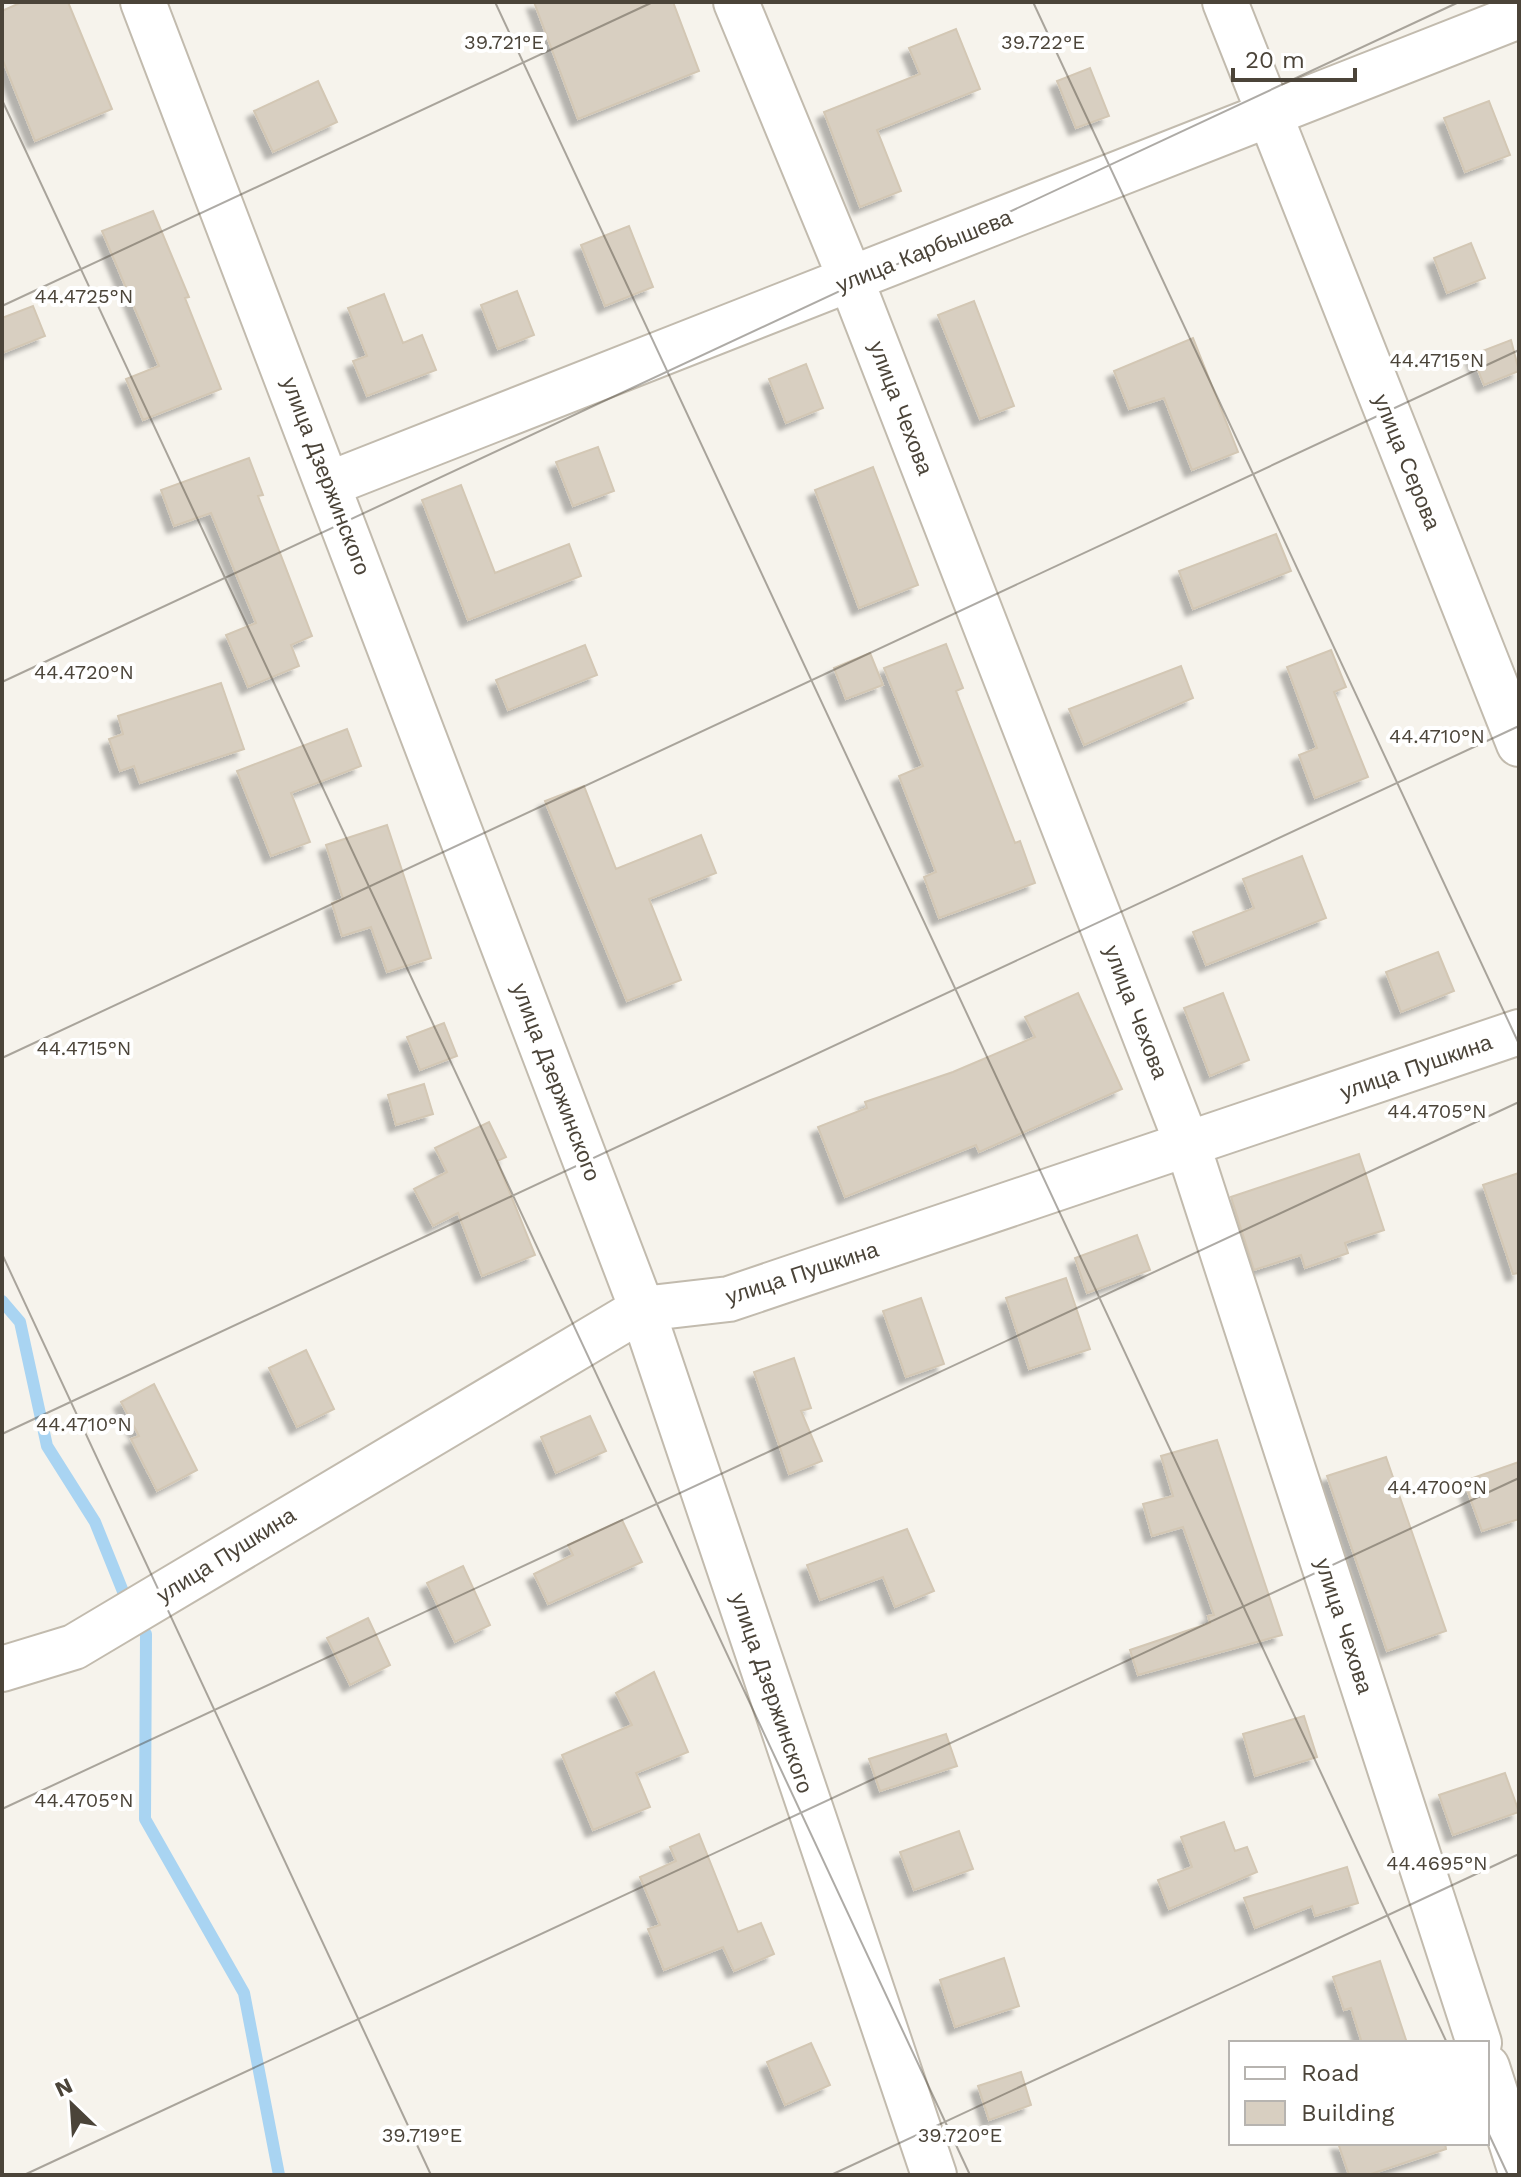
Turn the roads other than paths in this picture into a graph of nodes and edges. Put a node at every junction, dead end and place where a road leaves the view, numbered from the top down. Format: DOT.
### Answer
graph roads {
  1 [pos="143,2"];
  2 [pos="736,2"];
  3 [pos="1225,2"];
  4 [pos="1519,16"];
  5 [pos="1270,114"];
  6 [pos="851,280"];
  7 [pos="329,484"];
  8 [pos="1519,744"];
  9 [pos="1519,1032"];
  10 [pos="1188,1146"];
  11 [pos="642,1309"];
  12 [pos="2,1669"];
  13 [pos="1478,2041"];
  14 [pos="1489,2073"];
  15 [pos="1519,2166"];
  16 [pos="934,2175"];
  1 -- 7 [label="street, улица Дзержинского"];
  2 -- 6 [label="street, улица Чехова"];
  3 -- 5 [label="street, улица Серова"];
  4 -- 5 [label="street, улица Карбышева"];
  5 -- 6 [label="street, улица Карбышева"];
  5 -- 8 [label="street, улица Серова"];
  6 -- 7 [label="street, улица Карбышева"];
  6 -- 10 [label="street, улица Чехова"];
  7 -- 11 [label="street, улица Дзержинского"];
  9 -- 10 [label="street, улица Пушкина"];
  10 -- 11 [label="street, улица Пушкина"];
  10 -- 13 [label="street, улица Чехова"];
  11 -- 12 [label="street, улица Пушкина"];
  11 -- 16 [label="street, улица Дзержинского"];
  14 -- 15 [label="street"];
}
